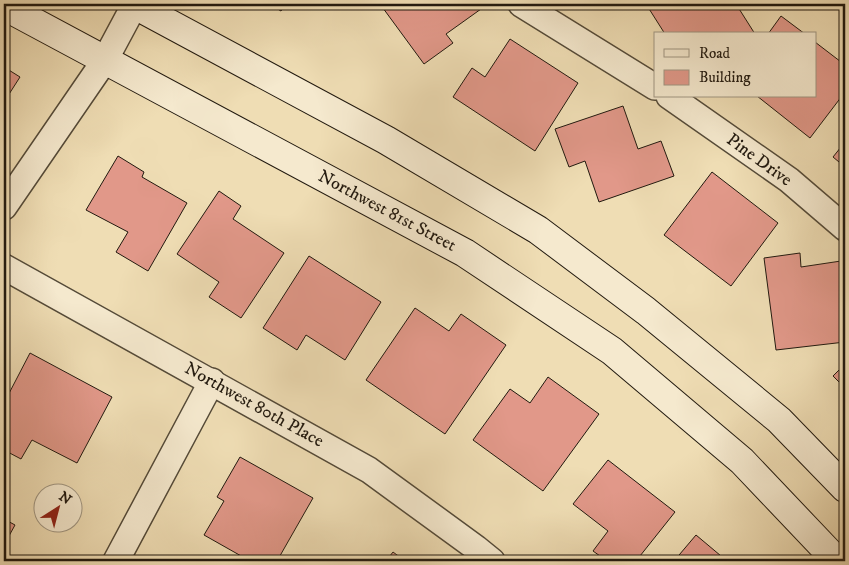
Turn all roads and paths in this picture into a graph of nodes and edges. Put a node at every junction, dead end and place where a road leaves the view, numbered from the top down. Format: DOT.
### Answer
graph roads {
  1 [pos="134,4"];
  2 [pos="521,4"];
  3 [pos="4,6"];
  4 [pos="105,60"];
  5 [pos="654,86"];
  6 [pos="673,98"];
  7 [pos="4,207"];
  8 [pos="845,228"];
  9 [pos="4,266"];
  10 [pos="212,381"];
  11 [pos="845,488"];
  12 [pos="116,561"];
  13 [pos="492,561"];
  14 [pos="837,561"];
  1 -- 4 [label="street"];
  1 -- 11 [label="street"];
  2 -- 5 [label="street"];
  3 -- 4 [label="street, Northwest 81st Street"];
  4 -- 7 [label="street"];
  4 -- 14 [label="street, Northwest 81st Street"];
  6 -- 8 [label="street, Pine Drive"];
  9 -- 10 [label="street, Northwest 80th Place"];
  10 -- 12 [label="street"];
  10 -- 13 [label="street, Northwest 80th Place"];
}
